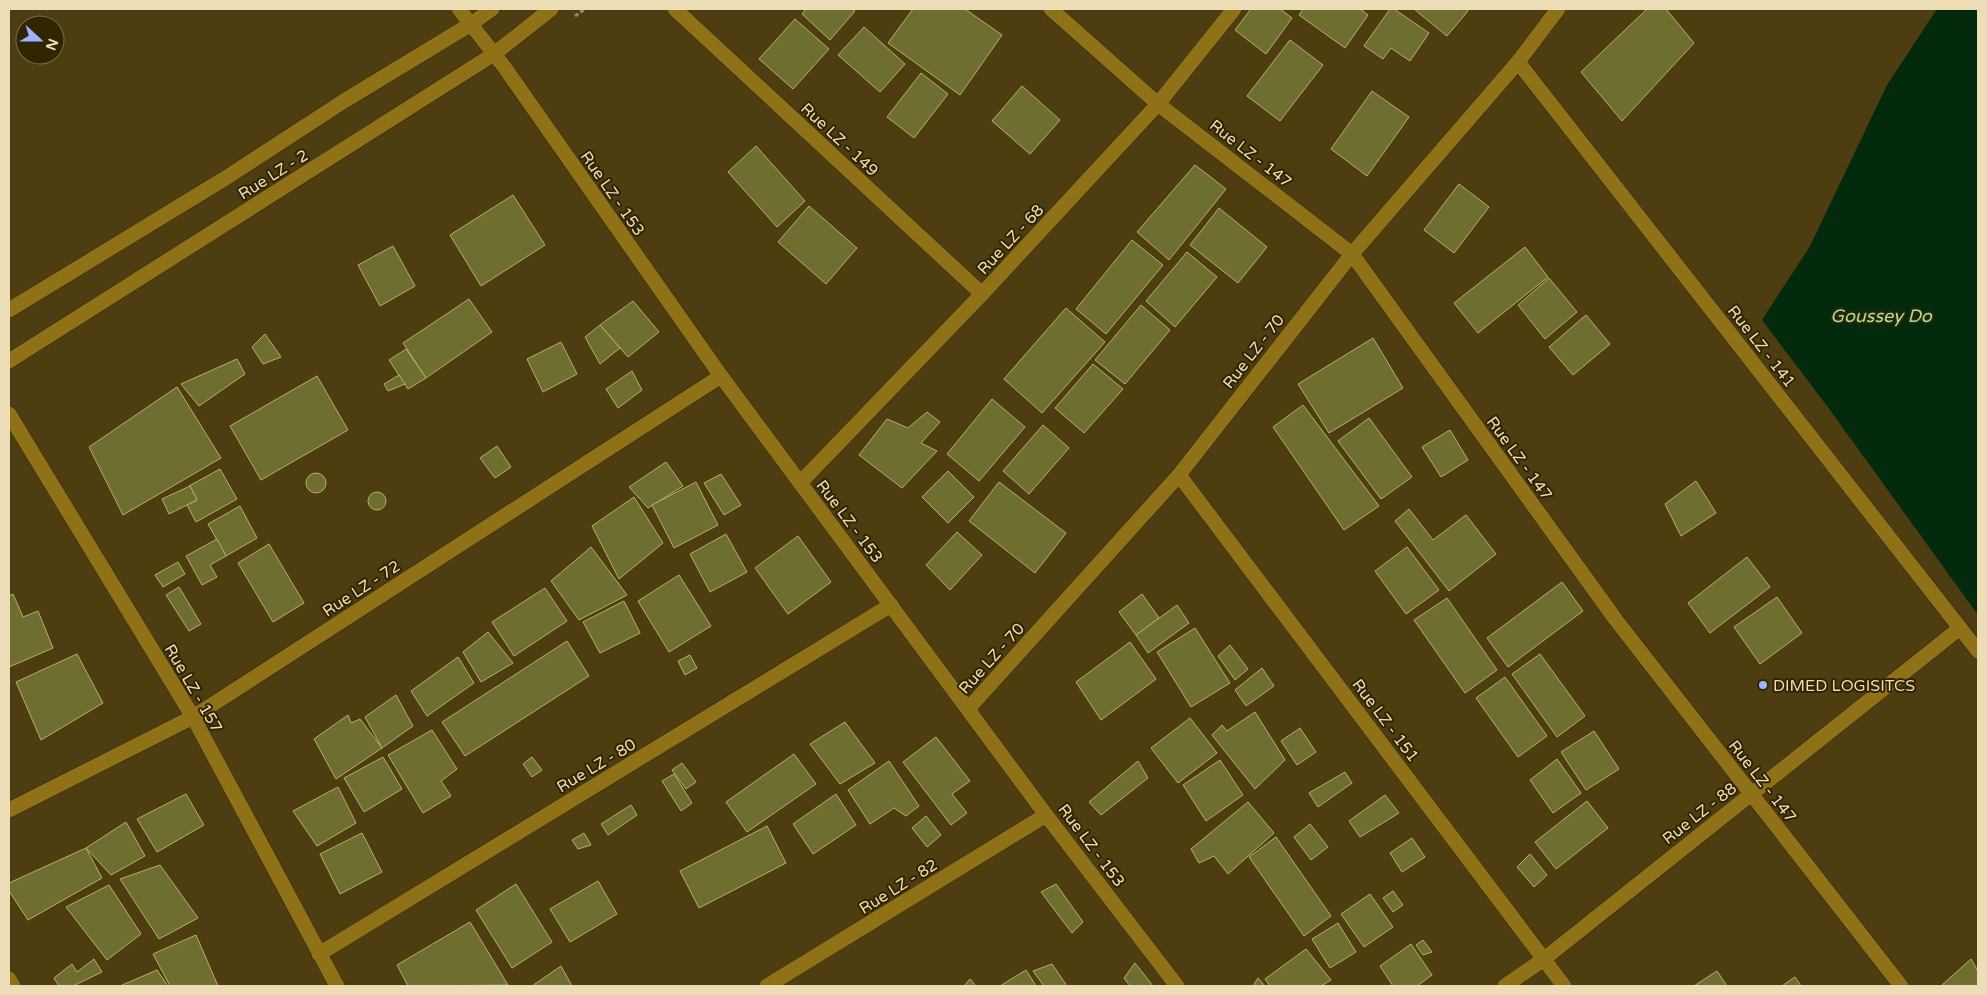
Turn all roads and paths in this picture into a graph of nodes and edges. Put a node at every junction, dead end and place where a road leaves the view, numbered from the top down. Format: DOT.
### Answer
graph roads {
  1 [pos="459,9"];
  2 [pos="492,9"];
  3 [pos="551,9"];
  4 [pos="675,9"];
  5 [pos="1052,9"];
  6 [pos="1234,9"];
  7 [pos="1558,9"];
  8 [pos="470,24"];
  9 [pos="494,54"];
  10 [pos="1518,62"];
  11 [pos="1158,104"];
  12 [pos="1352,254"];
  13 [pos="982,294"];
  14 [pos="9,310"];
  15 [pos="9,361"];
  16 [pos="721,376"];
  17 [pos="9,414"];
  18 [pos="1179,475"];
  19 [pos="800,483"];
  20 [pos="891,605"];
  21 [pos="1960,628"];
  22 [pos="1978,651"];
  23 [pos="968,709"];
  24 [pos="193,718"];
  25 [pos="1752,794"];
  26 [pos="9,810"];
  27 [pos="1046,815"];
  28 [pos="318,954"];
  29 [pos="1544,958"];
  30 [pos="9,979"];
  31 [pos="778,984"];
  32 [pos="13,986"];
  33 [pos="337,986"];
  34 [pos="1177,986"];
  35 [pos="1505,986"];
  36 [pos="1564,986"];
  37 [pos="1901,986"];
  1 -- 8 [label="street, Rue LZ - 153"];
  2 -- 8 [label="street, Rue LZ - 2"];
  3 -- 9 [label="street, Rue LZ - 2"];
  4 -- 13 [label="street, Rue LZ - 149"];
  5 -- 11 [label="street, Rue LZ - 147"];
  6 -- 11 [label="street, Rue LZ - 68"];
  7 -- 10 [label="street, Rue LZ - 70"];
  8 -- 9 [label="street, Rue LZ - 153"];
  8 -- 14 [label="street, Rue LZ - 2"];
  9 -- 15 [label="street, Rue LZ - 2"];
  9 -- 16 [label="street, Rue LZ - 153"];
  10 -- 12 [label="street, Rue LZ - 70"];
  10 -- 21 [label="street, Rue LZ - 141"];
  11 -- 12 [label="street, Rue LZ - 147"];
  11 -- 13 [label="street, Rue LZ - 68"];
  12 -- 18 [label="street, Rue LZ - 70"];
  12 -- 25 [label="street, Rue LZ - 147"];
  13 -- 19 [label="street, Rue LZ - 68"];
  16 -- 19 [label="street, Rue LZ - 153"];
  16 -- 24 [label="street, Rue LZ - 72"];
  17 -- 24 [label="street, Rue LZ - 157"];
  18 -- 23 [label="street, Rue LZ - 70"];
  18 -- 29 [label="street, Rue LZ - 151"];
  19 -- 20 [label="street, Rue LZ - 153"];
  20 -- 23 [label="street, Rue LZ - 153"];
  20 -- 28 [label="street, Rue LZ - 80"];
  21 -- 22 [label="street, Rue LZ - 141"];
  21 -- 25 [label="street, Rue LZ - 88"];
  23 -- 27 [label="street, Rue LZ - 153"];
  24 -- 26 [label="street, Rue LZ - 72"];
  24 -- 28 [label="street, Rue LZ - 157"];
  25 -- 29 [label="street, Rue LZ - 88"];
  25 -- 37 [label="street, Rue LZ - 147"];
  27 -- 31 [label="street, Rue LZ - 82"];
  27 -- 34 [label="street, Rue LZ - 153"];
  28 -- 33 [label="street, Rue LZ - 157"];
  29 -- 35 [label="street, Rue LZ - 88"];
  29 -- 36 [label="street, Rue LZ - 151"];
  30 -- 32 [label="street"];
}
